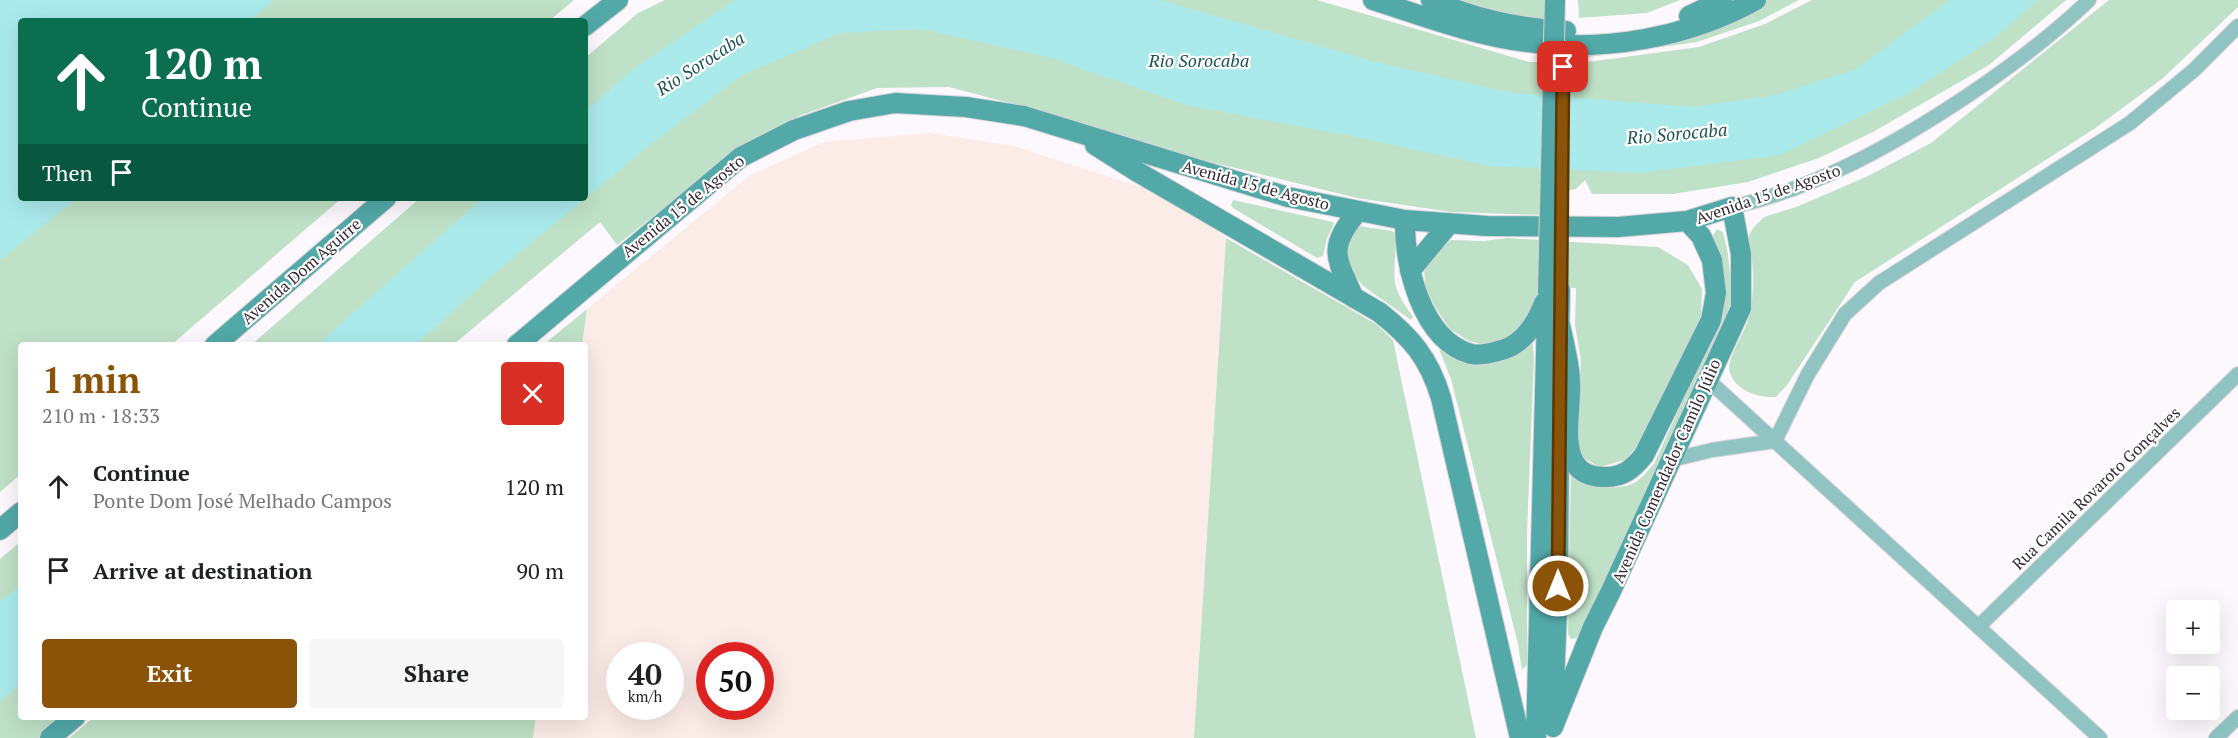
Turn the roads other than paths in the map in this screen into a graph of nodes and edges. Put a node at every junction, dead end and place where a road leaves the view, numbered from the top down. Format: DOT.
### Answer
graph roads {
  1 [pos="618,0"];
  2 [pos="1373,0"];
  3 [pos="1431,0"];
  4 [pos="1555,0"];
  5 [pos="1564,0"];
  6 [pos="1722,0"];
  7 [pos="1756,0"];
  8 [pos="2089,0"];
  9 [pos="588,24"];
  10 [pos="2238,26"];
  11 [pos="1072,131"];
  12 [pos="383,201"];
  13 [pos="1726,208"];
  14 [pos="1358,212"];
  15 [pos="1405,220"];
  16 [pos="1687,221"];
  17 [pos="1449,224"];
  18 [pos="1705,244"];
  19 [pos="1410,271"];
  20 [pos="1554,291"];
  21 [pos="1354,298"];
  22 [pos="1560,325"];
  23 [pos="218,342"];
  24 [pos="521,342"];
  25 [pos="2238,374"];
  26 [pos="1708,380"];
  27 [pos="1775,441"];
  28 [pos="1671,460"];
  29 [pos="18,515"];
  30 [pos="0,530"];
  31 [pos="1978,627"];
  32 [pos="2238,717"];
  33 [pos="71,720"];
  34 [pos="1553,733"];
  35 [pos="50,738"];
  36 [pos="1520,738"];
  37 [pos="1536,738"];
  38 [pos="2100,738"];
  39 [pos="2216,738"];
  1 -- 9 [label="main road"];
  2 -- 7 [label="main road"];
  3 -- 6 [label="main road"];
  4 -- 20 [label="main road, bridge"];
  5 -- 20 [label="main road"];
  8 -- 13 [label="street, Avenida 15 de Agosto"];
  10 -- 27 [label="street"];
  11 -- 14 [label="main road, Avenida 15 de Agosto"];
  11 -- 21 [label="main road"];
  11 -- 24 [label="main road, Avenida 15 de Agosto"];
  12 -- 23 [label="main road, Avenida Dom Aguirre"];
  13 -- 16 [label="main road, Avenida 15 de Agosto"];
  13 -- 18 [label="main road"];
  13 -- 26 [label="main road, Avenida Comendador Camilo Júlio"];
  14 -- 15 [label="main road, Avenida 15 de Agosto"];
  14 -- 21 [label="main road"];
  15 -- 17 [label="main road, Avenida 15 de Agosto"];
  15 -- 19 [label="main road"];
  16 -- 17 [label="main road, Avenida 15 de Agosto"];
  16 -- 18 [label="main road"];
  17 -- 19 [label="main road"];
  18 -- 22 [label="main road"];
  19 -- 20 [label="main road"];
  20 -- 22 [label="main road, Avenida Comendador Camilo Júlio"];
  20 -- 37 [label="main road"];
  21 -- 36 [label="main road"];
  22 -- 34 [label="main road, Avenida Comendador Camilo Júlio"];
  25 -- 31 [label="street, Rua Camila Rovaroto Gonçalves"];
  26 -- 27 [label="street"];
  26 -- 28 [label="main road, Avenida Comendador Camilo Júlio"];
  27 -- 28 [label="street"];
  27 -- 31 [label="street"];
  28 -- 34 [label="main road, Avenida Comendador Camilo Júlio"];
  29 -- 30 [label="main road"];
  31 -- 38 [label="street"];
  32 -- 39 [label="street"];
  33 -- 35 [label="main road"];
}
